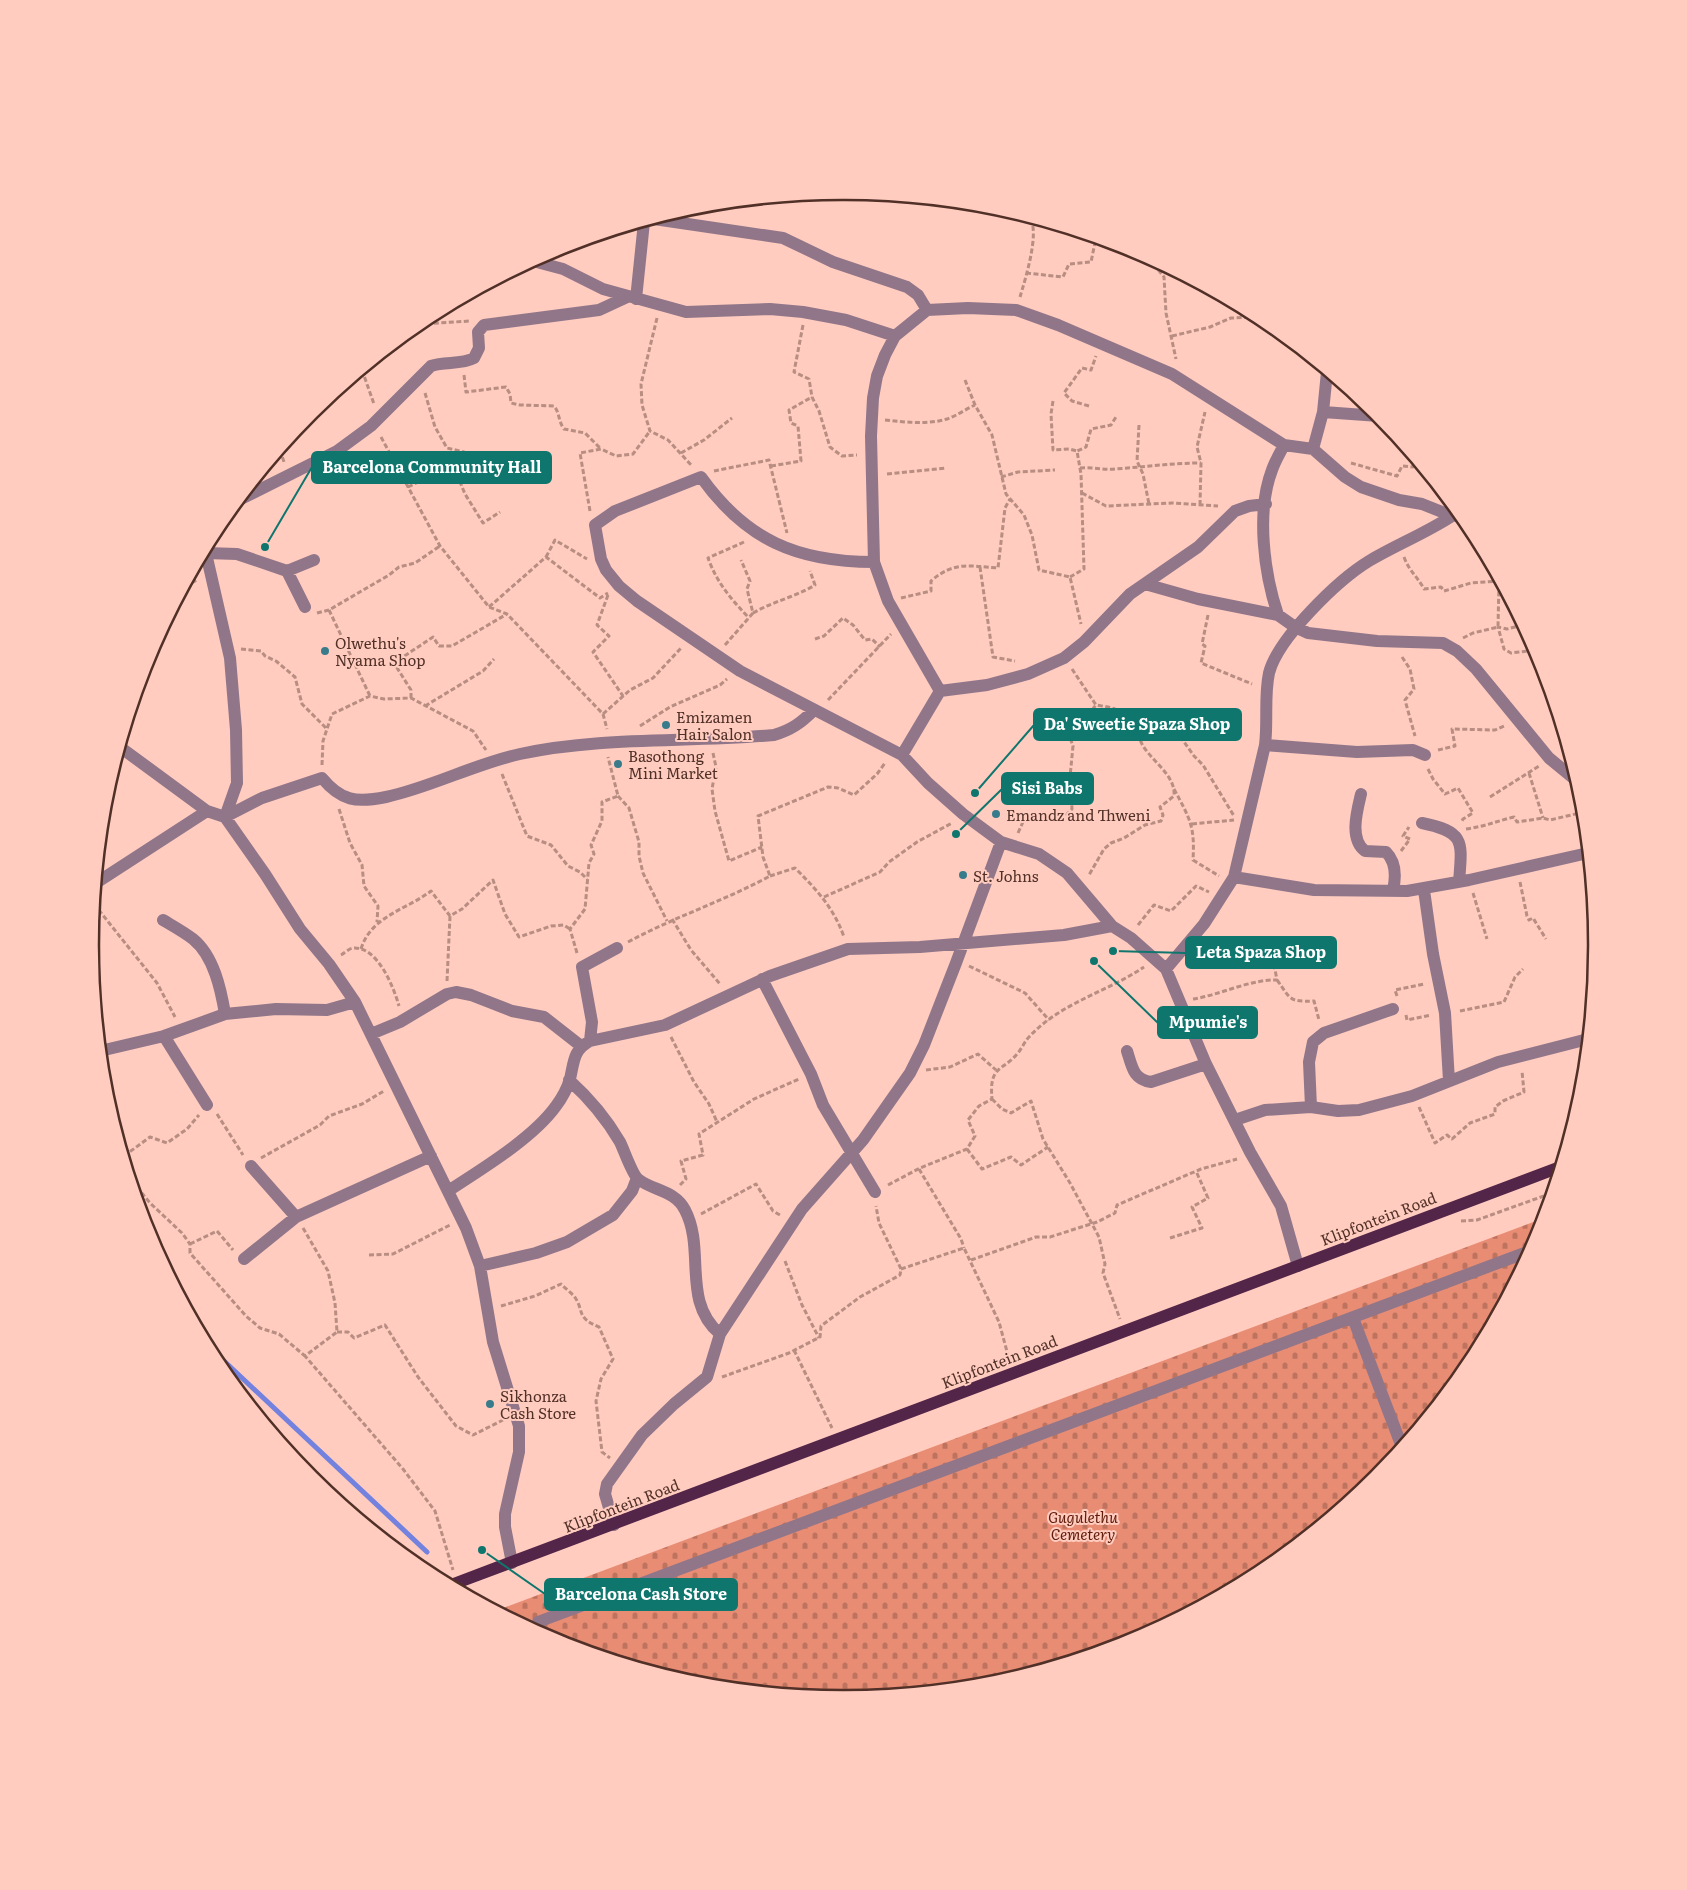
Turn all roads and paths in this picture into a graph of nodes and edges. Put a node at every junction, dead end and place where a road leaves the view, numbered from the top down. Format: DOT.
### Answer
graph roads {
  1 [pos="671,221"];
  2 [pos="1031,225"];
  3 [pos="643,228"];
  4 [pos="1095,244"];
  5 [pos="543,264"];
  6 [pos="1159,271"];
  7 [pos="1026,273"];
  8 [pos="632,298"];
  9 [pos="663,307"];
  10 [pos="926,310"];
  11 [pos="1016,310"];
  12 [pos="803,312"];
  13 [pos="1244,318"];
  14 [pos="437,321"];
  15 [pos="481,327"];
  16 [pos="895,336"];
  17 [pos="1172,336"];
  18 [pos="1101,344"];
  19 [pos="460,362"];
  20 [pos="1172,374"];
  21 [pos="364,375"];
  22 [pos="1326,378"];
  23 [pos="965,380"];
  24 [pos="411,388"];
  25 [pos="812,397"];
  26 [pos="1214,400"];
  27 [pos="1053,401"];
  28 [pos="975,404"];
  29 [pos="1089,406"];
  30 [pos="1323,412"];
  31 [pos="1367,415"];
  32 [pos="381,416"];
  33 [pos="1116,417"];
  34 [pos="732,418"];
  35 [pos="872,420"];
  36 [pos="1139,425"];
  37 [pos="371,426"];
  38 [pos="650,430"];
  39 [pos="1284,445"];
  40 [pos="601,449"];
  41 [pos="1314,449"];
  42 [pos="1077,451"];
  43 [pos="681,453"];
  44 [pos="870,455"];
  45 [pos="1202,463"];
  46 [pos="1334,465"];
  47 [pos="771,466"];
  48 [pos="1139,466"];
  49 [pos="1413,466"];
  50 [pos="946,468"];
  51 [pos="1080,468"];
  52 [pos="1055,470"];
  53 [pos="871,475"];
  54 [pos="456,477"];
  55 [pos="701,477"];
  56 [pos="1001,477"];
  57 [pos="408,487"];
  58 [pos="1082,493"];
  59 [pos="251,494"];
  60 [pos="1010,499"];
  61 [pos="1149,504"];
  62 [pos="1266,504"];
  63 [pos="1200,505"];
  64 [pos="500,512"];
  65 [pos="1235,512"];
  66 [pos="1450,513"];
  67 [pos="1452,517"];
  68 [pos="595,525"];
  69 [pos="747,527"];
  70 [pos="1399,544"];
  71 [pos="440,546"];
  72 [pos="780,547"];
  73 [pos="212,552"];
  74 [pos="808,554"];
  75 [pos="546,557"];
  76 [pos="601,559"];
  77 [pos="207,560"];
  78 [pos="314,560"];
  79 [pos="741,560"];
  80 [pos="874,562"];
  81 [pos="980,567"];
  82 [pos="287,571"];
  83 [pos="1070,577"];
  84 [pos="1493,581"];
  85 [pos="1145,584"];
  86 [pos="620,586"];
  87 [pos="608,593"];
  88 [pos="1499,593"];
  89 [pos="888,601"];
  90 [pos="1213,603"];
  91 [pos="305,607"];
  92 [pos="489,607"];
  93 [pos="329,610"];
  94 [pos="753,613"];
  95 [pos="507,614"];
  96 [pos="1278,616"];
  97 [pos="749,618"];
  98 [pos="902,622"];
  99 [pos="1498,627"];
  100 [pos="1516,627"];
  101 [pos="1295,628"];
  102 [pos="690,639"];
  103 [pos="815,639"];
  104 [pos="1084,642"];
  105 [pos="1393,642"];
  106 [pos="1450,646"];
  107 [pos="880,647"];
  108 [pos="228,648"];
  109 [pos="1528,651"];
  110 [pos="717,655"];
  111 [pos="1064,658"];
  112 [pos="494,659"];
  113 [pos="740,671"];
  114 [pos="1028,674"];
  115 [pos="1267,688"];
  116 [pos="940,691"];
  117 [pos="370,696"];
  118 [pos="623,696"];
  119 [pos="411,698"];
  120 [pos="1096,705"];
  121 [pos="425,706"];
  122 [pos="814,710"];
  123 [pos="603,714"];
  124 [pos="1193,715"];
  125 [pos="1518,720"];
  126 [pos="327,728"];
  127 [pos="1138,730"];
  128 [pos="1174,730"];
  129 [pos="710,740"];
  130 [pos="610,742"];
  131 [pos="1265,745"];
  132 [pos="125,750"];
  133 [pos="898,752"];
  134 [pos="1419,753"];
  135 [pos="1549,758"];
  136 [pos="490,764"];
  137 [pos="1529,774"];
  138 [pos="1568,774"];
  139 [pos="322,778"];
  140 [pos="1174,789"];
  141 [pos="1361,794"];
  142 [pos="338,795"];
  143 [pos="618,796"];
  144 [pos="1490,797"];
  145 [pos="208,811"];
  146 [pos="963,814"];
  147 [pos="1576,814"];
  148 [pos="225,817"];
  149 [pos="1543,818"];
  150 [pos="1422,823"];
  151 [pos="1192,824"];
  152 [pos="1001,842"];
  153 [pos="1014,845"];
  154 [pos="762,847"];
  155 [pos="1583,855"];
  156 [pos="1390,856"];
  157 [pos="1518,869"];
  158 [pos="770,876"];
  159 [pos="102,879"];
  160 [pos="587,879"];
  161 [pos="1233,879"];
  162 [pos="1464,881"];
  163 [pos="1079,884"];
  164 [pos="1393,890"];
  165 [pos="1424,890"];
  166 [pos="824,897"];
  167 [pos="1220,898"];
  168 [pos="100,911"];
  169 [pos="450,916"];
  170 [pos="163,920"];
  171 [pos="669,920"];
  172 [pos="377,922"];
  173 [pos="1112,926"];
  174 [pos="570,929"];
  175 [pos="1129,937"];
  176 [pos="1269,939"];
  177 [pos="1487,939"];
  178 [pos="1546,939"];
  179 [pos="964,942"];
  180 [pos="617,948"];
  181 [pos="361,949"];
  182 [pos="848,950"];
  183 [pos="1154,959"];
  184 [pos="956,963"];
  185 [pos="329,964"];
  186 [pos="582,968"];
  187 [pos="1166,969"];
  188 [pos="1523,969"];
  189 [pos="762,979"];
  190 [pos="1277,980"];
  191 [pos="1439,980"];
  192 [pos="447,994"];
  193 [pos="726,998"];
  194 [pos="355,1002"];
  195 [pos="1180,1002"];
  196 [pos="1396,1009"];
  197 [pos="1445,1013"];
  198 [pos="225,1014"];
  199 [pos="1049,1020"];
  200 [pos="400,1022"];
  201 [pos="665,1026"];
  202 [pos="182,1030"];
  203 [pos="1324,1033"];
  204 [pos="372,1034"];
  205 [pos="164,1036"];
  206 [pos="1582,1040"];
  207 [pos="586,1044"];
  208 [pos="106,1049"];
  209 [pos="1126,1051"];
  210 [pos="1521,1055"];
  211 [pos="1206,1064"];
  212 [pos="996,1070"];
  213 [pos="910,1072"];
  214 [pos="811,1074"];
  215 [pos="569,1080"];
  216 [pos="1449,1081"];
  217 [pos="396,1085"];
  218 [pos="1412,1096"];
  219 [pos="992,1099"];
  220 [pos="207,1105"];
  221 [pos="1311,1107"];
  222 [pos="1235,1120"];
  223 [pos="717,1122"];
  224 [pos="1048,1147"];
  225 [pos="967,1149"];
  226 [pos="1250,1152"];
  227 [pos="128,1153"];
  228 [pos="852,1153"];
  229 [pos="431,1156"];
  230 [pos="251,1166"];
  231 [pos="919,1169"];
  232 [pos="1196,1171"];
  233 [pos="1553,1171"];
  234 [pos="638,1178"];
  235 [pos="448,1191"];
  236 [pos="141,1192"];
  237 [pos="875,1192"];
  238 [pos="671,1195"];
  239 [pos="802,1209"];
  240 [pos="296,1217"];
  241 [pos="462,1220"];
  242 [pos="689,1220"];
  243 [pos="1090,1224"];
  244 [pos="1170,1238"];
  245 [pos="190,1244"];
  246 [pos="778,1247"];
  247 [pos="964,1248"];
  248 [pos="369,1255"];
  249 [pos="1520,1255"];
  250 [pos="244,1259"];
  251 [pos="971,1260"];
  252 [pos="480,1266"];
  253 [pos="1298,1266"];
  254 [pos="901,1269"];
  255 [pos="488,1309"];
  256 [pos="1353,1318"];
  257 [pos="1120,1320"];
  258 [pos="337,1332"];
  259 [pos="720,1334"];
  260 [pos="819,1338"];
  261 [pos="794,1350"];
  262 [pos="305,1356"];
  263 [pos="1010,1360"];
  264 [pos="707,1377"];
  265 [pos="516,1412"];
  266 [pos="832,1428"];
  267 [pos="1399,1440"];
  268 [pos="622,1462"];
  269 [pos="614,1525"];
  270 [pos="512,1563"];
  271 [pos="453,1571"];
  272 [pos="459,1582"];
  273 [pos="538,1622"];
  1 -- 10 [label="street"];
  2 -- 7 [label="path"];
  3 -- 8 [label="street"];
  4 -- 7 [label="path"];
  5 -- 8 [label="street"];
  6 -- 17 [label="path"];
  7 -- 11 [label="path"];
  8 -- 9 [label="street"];
  8 -- 15 [label="street"];
  9 -- 12 [label="street"];
  9 -- 38 [label="path"];
  10 -- 11 [label="street"];
  10 -- 16 [label="street"];
  11 -- 18 [label="street"];
  12 -- 16 [label="street"];
  12 -- 25 [label="path"];
  13 -- 17 [label="path"];
  14 -- 15 [label="path"];
  15 -- 19 [label="street"];
  16 -- 35 [label="street"];
  17 -- 20 [label="path"];
  18 -- 20 [label="street"];
  18 -- 29 [label="path"];
  19 -- 24 [label="street"];
  19 -- 40 [label="path"];
  20 -- 26 [label="street"];
  21 -- 32 [label="path"];
  22 -- 30 [label="street"];
  23 -- 28 [label="path"];
  24 -- 32 [label="street"];
  24 -- 54 [label="path"];
  25 -- 44 [label="path"];
  25 -- 47 [label="path"];
  26 -- 39 [label="street"];
  26 -- 45 [label="path"];
  27 -- 42 [label="path"];
  28 -- 35 [label="path"];
  28 -- 56 [label="path"];
  30 -- 31 [label="street"];
  30 -- 41 [label="street"];
  32 -- 37 [label="street"];
  33 -- 42 [label="path"];
  34 -- 43 [label="path"];
  35 -- 44 [label="street"];
  36 -- 48 [label="path"];
  37 -- 57 [label="path"];
  37 -- 59 [label="street"];
  38 -- 40 [label="path"];
  38 -- 43 [label="path"];
  39 -- 41 [label="street"];
  39 -- 62 [label="street"];
  40 -- 68 [label="path"];
  41 -- 46 [label="street"];
  42 -- 51 [label="path"];
  43 -- 55 [label="path"];
  44 -- 53 [label="street"];
  45 -- 48 [label="path"];
  45 -- 63 [label="path"];
  46 -- 49 [label="path"];
  46 -- 66 [label="street"];
  47 -- 55 [label="path"];
  47 -- 72 [label="path"];
  48 -- 51 [label="path"];
  48 -- 61 [label="path"];
  50 -- 53 [label="path"];
  51 -- 58 [label="path"];
  52 -- 56 [label="path"];
  53 -- 80 [label="street"];
  54 -- 57 [label="path"];
  54 -- 64 [label="path"];
  55 -- 68 [label="street"];
  55 -- 69 [label="street"];
  56 -- 60 [label="path"];
  57 -- 71 [label="path"];
  58 -- 61 [label="path"];
  58 -- 83 [label="path"];
  60 -- 81 [label="path"];
  60 -- 83 [label="path"];
  61 -- 63 [label="path"];
  62 -- 65 [label="street"];
  62 -- 96 [label="street"];
  63 -- 65 [label="path"];
  65 -- 85 [label="street"];
  67 -- 70 [label="street"];
  68 -- 76 [label="street"];
  69 -- 72 [label="street"];
  69 -- 97 [label="path"];
  70 -- 84 [label="path"];
  70 -- 101 [label="street"];
  71 -- 92 [label="path"];
  71 -- 93 [label="path"];
  72 -- 74 [label="street"];
  73 -- 82 [label="street"];
  74 -- 80 [label="street"];
  74 -- 94 [label="path"];
  75 -- 76 [label="path"];
  75 -- 87 [label="path"];
  75 -- 92 [label="path"];
  76 -- 86 [label="street"];
  77 -- 108 [label="street"];
  78 -- 82 [label="street"];
  79 -- 94 [label="path"];
  80 -- 89 [label="street"];
  81 -- 89 [label="path"];
  81 -- 114 [label="path"];
  82 -- 91 [label="street"];
  83 -- 104 [label="path"];
  85 -- 90 [label="street"];
  85 -- 104 [label="street"];
  86 -- 87 [label="path"];
  86 -- 102 [label="street"];
  87 -- 118 [label="path"];
  88 -- 99 [label="path"];
  89 -- 98 [label="street"];
  90 -- 96 [label="street"];
  90 -- 115 [label="path"];
  91 -- 93 [label="path"];
  92 -- 95 [label="path"];
  93 -- 117 [label="path"];
  94 -- 97 [label="path"];
  95 -- 119 [label="path"];
  95 -- 123 [label="path"];
  96 -- 101 [label="street"];
  97 -- 110 [label="path"];
  98 -- 107 [label="path"];
  98 -- 116 [label="street"];
  99 -- 100 [label="path"];
  99 -- 106 [label="path"];
  99 -- 109 [label="path"];
  101 -- 105 [label="street"];
  101 -- 115 [label="street"];
  102 -- 110 [label="street"];
  102 -- 118 [label="path"];
  103 -- 107 [label="path"];
  104 -- 111 [label="street"];
  105 -- 106 [label="street"];
  105 -- 134 [label="path"];
  106 -- 125 [label="street"];
  107 -- 122 [label="path"];
  108 -- 126 [label="path"];
  108 -- 148 [label="street"];
  110 -- 113 [label="street"];
  111 -- 114 [label="street"];
  111 -- 120 [label="path"];
  112 -- 121 [label="path"];
  113 -- 122 [label="street"];
  113 -- 130 [label="path"];
  114 -- 116 [label="street"];
  115 -- 131 [label="street"];
  116 -- 133 [label="street"];
  117 -- 119 [label="path"];
  117 -- 126 [label="path"];
  118 -- 123 [label="path"];
  119 -- 121 [label="path"];
  120 -- 127 [label="path"];
  120 -- 153 [label="path"];
  121 -- 136 [label="path"];
  122 -- 129 [label="street"];
  122 -- 133 [label="street"];
  123 -- 130 [label="path"];
  124 -- 128 [label="path"];
  125 -- 134 [label="path"];
  125 -- 135 [label="street"];
  126 -- 139 [label="path"];
  127 -- 128 [label="path"];
  127 -- 140 [label="path"];
  128 -- 151 [label="path"];
  129 -- 130 [label="street"];
  129 -- 154 [label="path"];
  130 -- 136 [label="street"];
  130 -- 143 [label="path"];
  131 -- 134 [label="street"];
  131 -- 161 [label="street"];
  132 -- 145 [label="street"];
  133 -- 146 [label="street"];
  133 -- 154 [label="path"];
  134 -- 149 [label="path"];
  135 -- 137 [label="path"];
  135 -- 138 [label="street"];
  136 -- 142 [label="street"];
  136 -- 160 [label="path"];
  137 -- 144 [label="path"];
  137 -- 149 [label="path"];
  139 -- 142 [label="street"];
  139 -- 148 [label="street"];
  140 -- 151 [label="path"];
  140 -- 163 [label="path"];
  141 -- 156 [label="street"];
  142 -- 172 [label="path"];
  143 -- 160 [label="path"];
  143 -- 171 [label="path"];
  145 -- 148 [label="street"];
  145 -- 159 [label="street"];
  146 -- 152 [label="street"];
  146 -- 166 [label="path"];
  147 -- 149 [label="path"];
  148 -- 185 [label="street"];
  150 -- 156 [label="path"];
  150 -- 162 [label="street"];
  151 -- 161 [label="path"];
  152 -- 153 [label="street"];
  152 -- 179 [label="street"];
  153 -- 163 [label="street"];
  154 -- 158 [label="path"];
  155 -- 157 [label="street"];
  156 -- 164 [label="street"];
  157 -- 162 [label="street"];
  157 -- 178 [label="path"];
  158 -- 166 [label="path"];
  158 -- 171 [label="path"];
  160 -- 174 [label="path"];
  161 -- 164 [label="street"];
  161 -- 167 [label="street"];
  162 -- 165 [label="street"];
  162 -- 177 [label="path"];
  163 -- 173 [label="street"];
  164 -- 165 [label="street"];
  165 -- 191 [label="street"];
  166 -- 182 [label="path"];
  167 -- 175 [label="path"];
  167 -- 187 [label="street"];
  168 -- 202 [label="path"];
  169 -- 172 [label="path"];
  169 -- 174 [label="path"];
  169 -- 192 [label="path"];
  170 -- 198 [label="street"];
  171 -- 180 [label="path"];
  171 -- 193 [label="path"];
  172 -- 181 [label="path"];
  173 -- 175 [label="street"];
  173 -- 179 [label="street"];
  174 -- 186 [label="path"];
  175 -- 183 [label="street"];
  176 -- 190 [label="path"];
  179 -- 182 [label="street"];
  179 -- 184 [label="street"];
  180 -- 186 [label="street"];
  181 -- 185 [label="path"];
  181 -- 200 [label="path"];
  182 -- 189 [label="street"];
  183 -- 187 [label="street"];
  183 -- 199 [label="path"];
  184 -- 199 [label="path"];
  184 -- 213 [label="street"];
  185 -- 194 [label="street"];
  186 -- 207 [label="street"];
  187 -- 195 [label="street"];
  188 -- 197 [label="path"];
  189 -- 193 [label="street"];
  189 -- 214 [label="street"];
  190 -- 195 [label="path"];
  190 -- 203 [label="path"];
  191 -- 196 [label="path"];
  191 -- 197 [label="street"];
  192 -- 200 [label="street"];
  192 -- 207 [label="street"];
  193 -- 201 [label="street"];
  194 -- 198 [label="street"];
  194 -- 204 [label="street"];
  195 -- 211 [label="street"];
  196 -- 197 [label="path"];
  196 -- 203 [label="street"];
  197 -- 216 [label="street"];
  198 -- 202 [label="street"];
  199 -- 212 [label="path"];
  200 -- 204 [label="street"];
  201 -- 207 [label="street"];
  201 -- 223 [label="path"];
  202 -- 205 [label="street"];
  203 -- 221 [label="street"];
  204 -- 217 [label="street"];
  205 -- 208 [label="street"];
  205 -- 220 [label="street"];
  206 -- 210 [label="street"];
  207 -- 215 [label="street"];
  209 -- 211 [label="street"];
  210 -- 216 [label="street"];
  210 -- 218 [label="path"];
  211 -- 222 [label="street"];
  212 -- 213 [label="path"];
  212 -- 219 [label="path"];
  213 -- 228 [label="street"];
  214 -- 223 [label="path"];
  214 -- 228 [label="street"];
  215 -- 234 [label="street"];
  215 -- 235 [label="street"];
  216 -- 218 [label="street"];
  217 -- 229 [label="street"];
  217 -- 230 [label="path"];
  218 -- 221 [label="street"];
  219 -- 224 [label="path"];
  219 -- 225 [label="path"];
  220 -- 227 [label="path"];
  220 -- 230 [label="path"];
  221 -- 222 [label="street"];
  222 -- 226 [label="street"];
  223 -- 238 [label="path"];
  224 -- 225 [label="path"];
  224 -- 243 [label="path"];
  225 -- 231 [label="path"];
  226 -- 232 [label="path"];
  226 -- 253 [label="street"];
  228 -- 237 [label="street"];
  228 -- 239 [label="street"];
  229 -- 235 [label="street"];
  229 -- 240 [label="street"];
  230 -- 240 [label="street"];
  231 -- 237 [label="path"];
  231 -- 247 [label="path"];
  232 -- 243 [label="path"];
  232 -- 244 [label="path"];
  233 -- 253 [label="main road, Klipfontein Road"];
  234 -- 238 [label="street"];
  234 -- 252 [label="street"];
  235 -- 241 [label="street"];
  236 -- 245 [label="path"];
  237 -- 254 [label="path"];
  238 -- 242 [label="street"];
  239 -- 242 [label="path"];
  239 -- 246 [label="street"];
  240 -- 250 [label="street"];
  240 -- 258 [label="path"];
  241 -- 248 [label="path"];
  241 -- 252 [label="street"];
  242 -- 259 [label="street"];
  243 -- 251 [label="path"];
  243 -- 257 [label="path"];
  245 -- 250 [label="path"];
  245 -- 262 [label="path"];
  246 -- 259 [label="street"];
  246 -- 260 [label="path"];
  247 -- 251 [label="path"];
  247 -- 254 [label="path"];
  249 -- 256 [label="street"];
  251 -- 263 [label="path"];
  252 -- 255 [label="street"];
  253 -- 269 [label="main road, Klipfontein Road"];
  254 -- 260 [label="path"];
  255 -- 265 [label="street"];
  255 -- 268 [label="path"];
  256 -- 267 [label="street"];
  256 -- 273 [label="street"];
  258 -- 262 [label="path"];
  258 -- 265 [label="path"];
  259 -- 264 [label="street"];
  260 -- 261 [label="path"];
  261 -- 264 [label="path"];
  261 -- 266 [label="path"];
  262 -- 271 [label="path"];
  264 -- 268 [label="street"];
  265 -- 270 [label="street"];
  268 -- 269 [label="street"];
  269 -- 270 [label="main road, Klipfontein Road"];
  270 -- 272 [label="main road, Klipfontein Road"];
}
